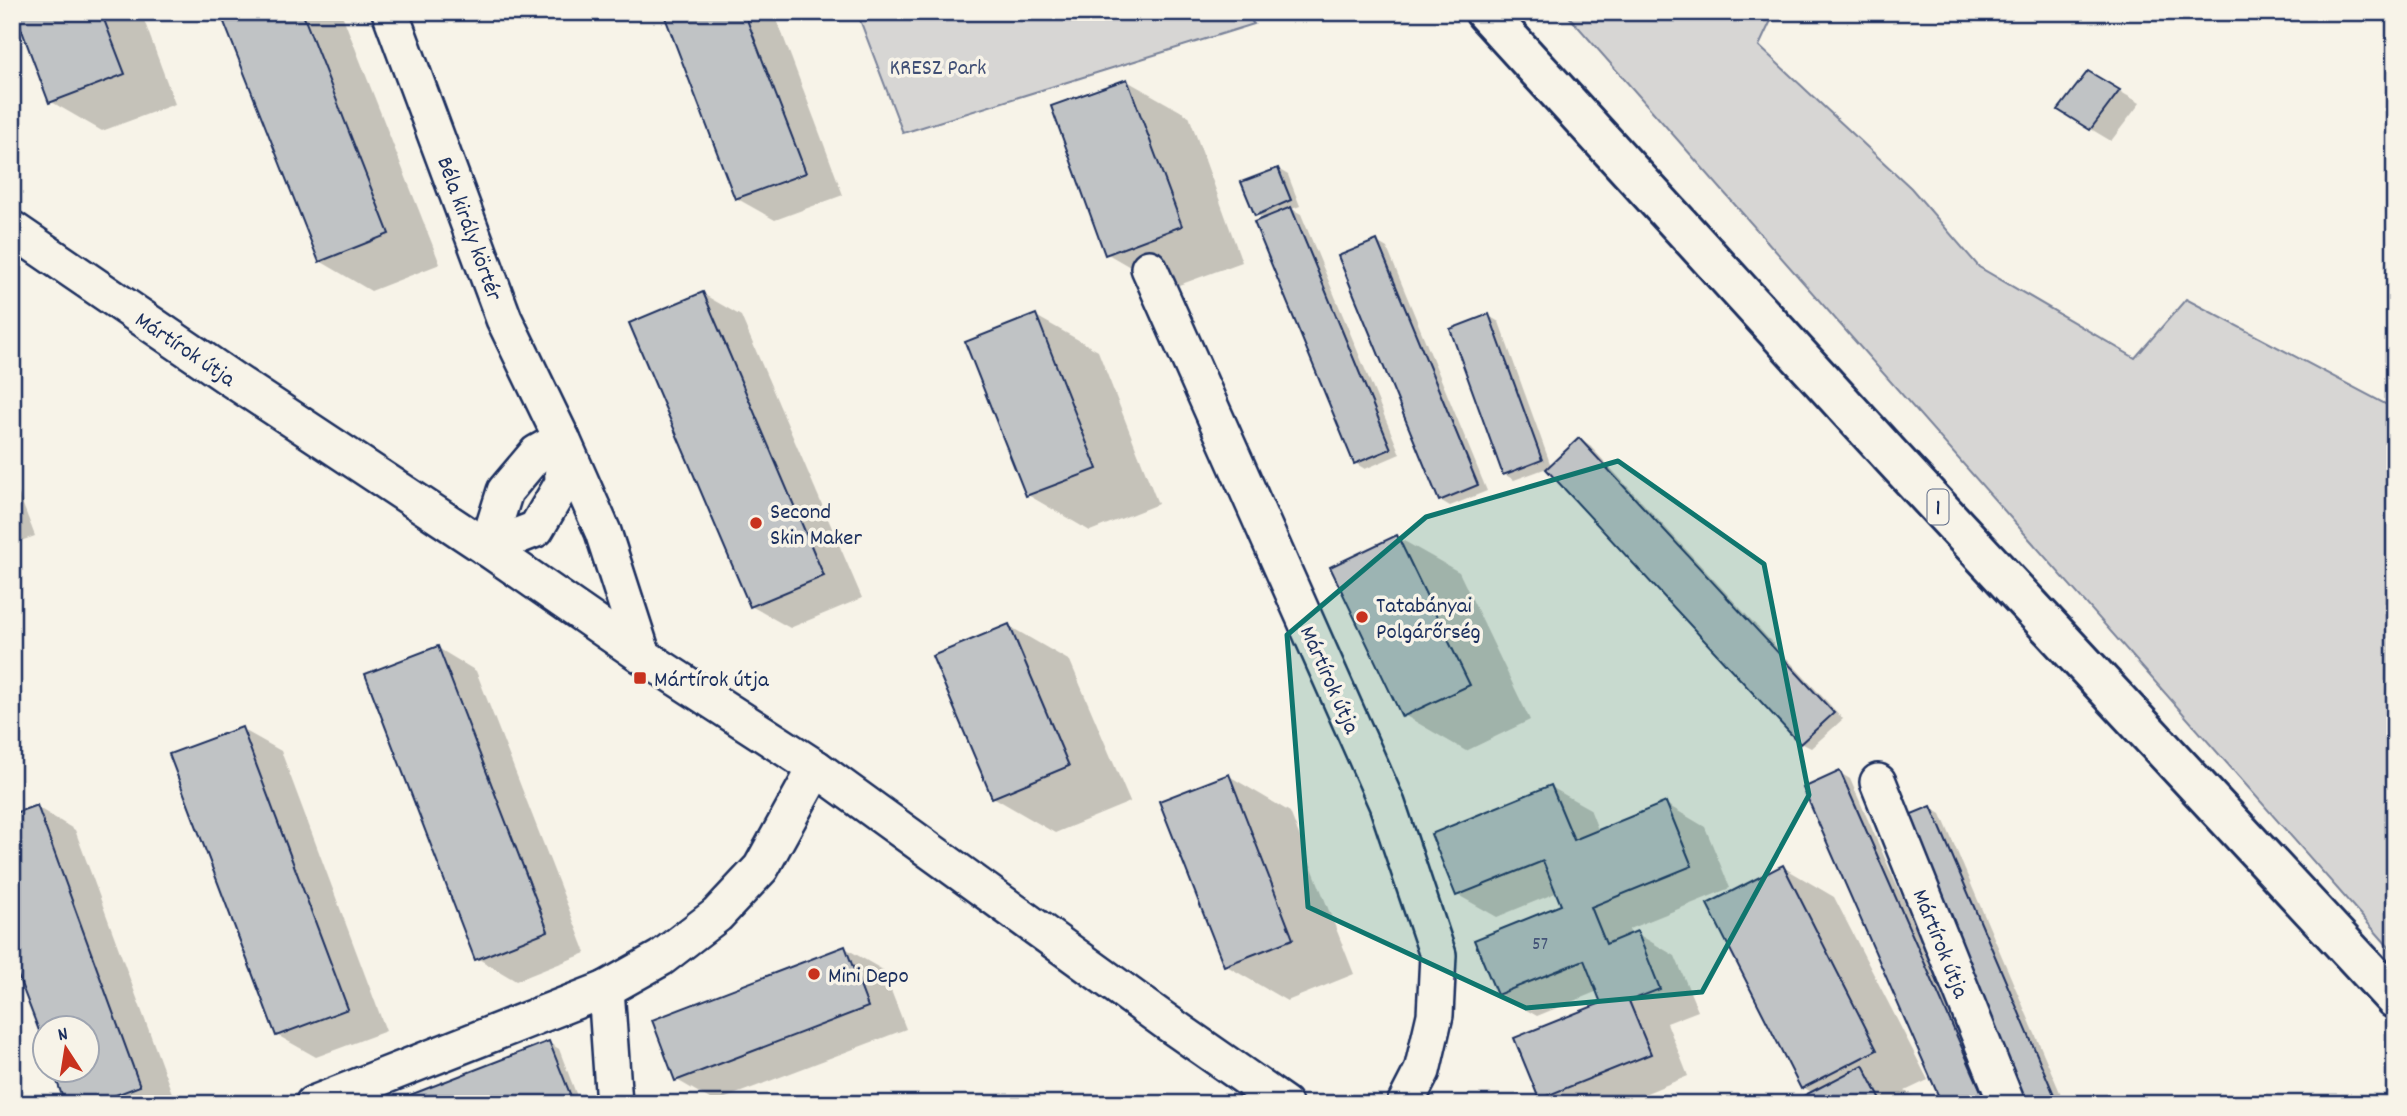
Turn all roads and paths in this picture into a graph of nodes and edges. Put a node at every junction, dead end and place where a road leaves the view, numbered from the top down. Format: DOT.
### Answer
graph roads {
  1 [pos="390,12"];
  2 [pos="1485,12"];
  3 [pos="12,229"];
  4 [pos="1149,268"];
  5 [pos="562,439"];
  6 [pos="487,548"];
  7 [pos="643,656"];
  8 [pos="816,768"];
  9 [pos="1878,782"];
  10 [pos="607,989"];
  11 [pos="2395,999"];
  12 [pos="315,1103"];
  13 [pos="614,1104"];
  14 [pos="1284,1104"];
  15 [pos="1405,1104"];
  16 [pos="2007,1104"];
  1 -- 5 [label="street, Béla király körtér"];
  2 -- 11 [label="main road, 1"];
  3 -- 6 [label="street, Mártírok útja"];
  4 -- 15 [label="street, Mártírok útja"];
  5 -- 6 [label="street"];
  5 -- 6 [label="street, Béla király körtér"];
  5 -- 7 [label="street, Béla király körtér"];
  6 -- 7 [label="street, Mártírok útja"];
  7 -- 8 [label="street, Mártírok útja"];
  8 -- 10 [label="street"];
  8 -- 14 [label="street, Mártírok útja"];
  9 -- 16 [label="street, Mártírok útja"];
  10 -- 12 [label="street"];
  10 -- 13 [label="street"];
}
